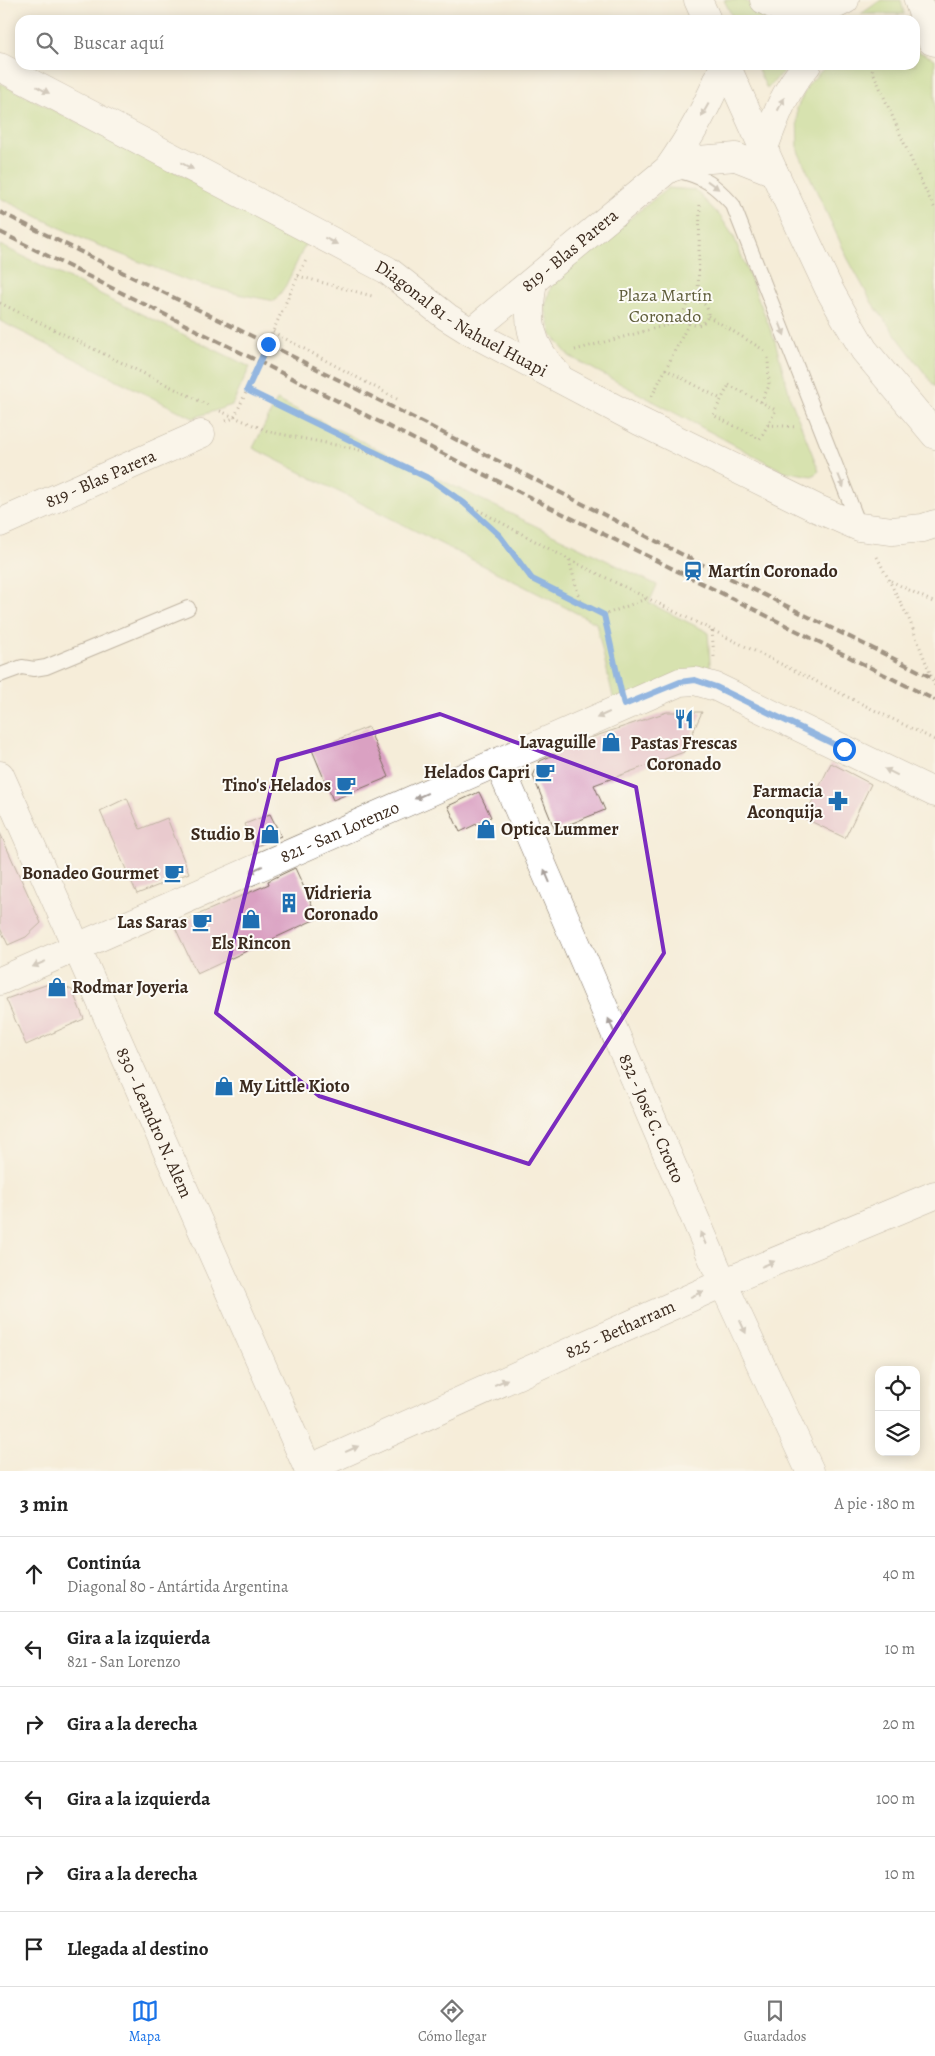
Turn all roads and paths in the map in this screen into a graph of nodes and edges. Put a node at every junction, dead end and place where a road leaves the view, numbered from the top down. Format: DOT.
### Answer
graph roads {
  1 [pos="698,0"];
  2 [pos="764,0"];
  3 [pos="845,0"];
  4 [pos="918,0"];
  5 [pos="705,15"];
  6 [pos="927,40"];
  7 [pos="0,67"];
  8 [pos="723,70"];
  9 [pos="727,70"];
  10 [pos="802,70"];
  11 [pos="872,70"];
  12 [pos="769,160"];
  13 [pos="668,169"];
  14 [pos="701,176"];
  15 [pos="935,209"];
  16 [pos="318,235"];
  17 [pos="533,282"];
  18 [pos="698,301"];
  19 [pos="0,303"];
  20 [pos="708,316"];
  21 [pos="687,322"];
  22 [pos="273,332"];
  23 [pos="471,332"];
  24 [pos="768,353"];
  25 [pos="543,359"];
  26 [pos="665,369"];
  27 [pos="798,371"];
  28 [pos="562,379"];
  29 [pos="247,390"];
  30 [pos="397,399"];
  31 [pos="722,399"];
  32 [pos="761,402"];
  33 [pos="234,418"];
  34 [pos="639,421"];
  35 [pos="768,424"];
  36 [pos="820,428"];
  37 [pos="201,434"];
  38 [pos="935,435"];
  39 [pos="406,468"];
  40 [pos="464,503"];
  41 [pos="0,523"];
  42 [pos="935,524"];
  43 [pos="859,526"];
  44 [pos="568,559"];
  45 [pos="891,581"];
  46 [pos="648,598"];
  47 [pos="935,603"];
  48 [pos="581,604"];
  49 [pos="188,608"];
  50 [pos="604,615"];
  51 [pos="0,675"];
  52 [pos="935,686"];
  53 [pos="624,705"];
  54 [pos="935,740"];
  55 [pos="498,762"];
  56 [pos="0,775"];
  57 [pos="935,793"];
  58 [pos="78,948"];
  59 [pos="0,981"];
  60 [pos="935,1194"];
  61 [pos="722,1283"];
  62 [pos="308,1470"];
  63 [pos="810,1471"];
  1 -- 5 [label="street"];
  2 -- 3 [label="street"];
  4 -- 6 [label="street"];
  7 -- 16 [label="street, Diagonal 81 - Nahuel Huapi, one-way"];
  8 -- 13 [label="street, 819 - Blas Parera, one-way"];
  9 -- 12 [label="street"];
  12 -- 10 [label="street, one-way"];
  11 -- 15 [label="path"];
  12 -- 13 [label="street, 819 - Blas Parera"];
  12 -- 38 [label="street"];
  13 -- 14 [label="lane"];
  13 -- 17 [label="street, 819 - Blas Parera"];
  14 -- 18 [label="path"];
  14 -- 27 [label="lane, one-way"];
  16 -- 22 [label="path"];
  16 -- 23 [label="street, Diagonal 81 - Nahuel Huapi, one-way"];
  17 -- 23 [label="street, 819 - Blas Parera"];
  17 -- 25 [label="street"];
  18 -- 20 [label="path"];
  18 -- 21 [label="path"];
  19 -- 33 [label="path"];
  20 -- 21 [label="path"];
  20 -- 24 [label="path"];
  21 -- 25 [label="path"];
  21 -- 26 [label="path"];
  22 -- 29 [label="path"];
  22 -- 30 [label="path"];
  23 -- 28 [label="street, Diagonal 81 - Nahuel Huapi"];
  24 -- 27 [label="path"];
  24 -- 32 [label="path"];
  25 -- 28 [label="street"];
  26 -- 31 [label="path"];
  26 -- 34 [label="path"];
  27 -- 36 [label="lane"];
  28 -- 34 [label="street, Diagonal 81 - Nahuel Huapi"];
  29 -- 33 [label="path"];
  29 -- 39 [label="path"];
  31 -- 32 [label="path"];
  31 -- 35 [label="path"];
  32 -- 35 [label="path"];
  33 -- 37 [label="path"];
  33 -- 39 [label="path"];
  34 -- 43 [label="street, Diagonal 81 - Nahuel Huapi"];
  35 -- 36 [label="path"];
  36 -- 43 [label="lane, one-way"];
  37 -- 41 [label="street, 819 - Blas Parera"];
  39 -- 40 [label="path"];
  40 -- 44 [label="path"];
  40 -- 48 [label="path"];
  42 -- 43 [label="street, Diagonal 81 - Nahuel Huapi"];
  43 -- 45 [label="path"];
  44 -- 46 [label="path"];
  44 -- 48 [label="path"];
  45 -- 47 [label="path"];
  45 -- 52 [label="path"];
  46 -- 50 [label="path"];
  46 -- 54 [label="path"];
  48 -- 50 [label="path"];
  49 -- 51 [label="lane"];
  50 -- 53 [label="path"];
  53 -- 55 [label="street, 821 - San Lorenzo, one-way"];
  57 -- 53 [label="street, 821 - San Lorenzo, one-way"];
  55 -- 58 [label="street, 821 - San Lorenzo, one-way"];
  61 -- 55 [label="street, 832 - José C. Crotto, one-way"];
  56 -- 58 [label="street, 830 - Leandro N. Alem"];
  58 -- 59 [label="street, 821 - San Lorenzo, one-way"];
  58 -- 62 [label="street, 830 - Leandro N. Alem"];
  61 -- 60 [label="street, 825 - Betharram, one-way"];
  62 -- 61 [label="street, 825 - Betharram, one-way"];
  61 -- 63 [label="street, 832 - José C. Crotto, one-way"];
}
